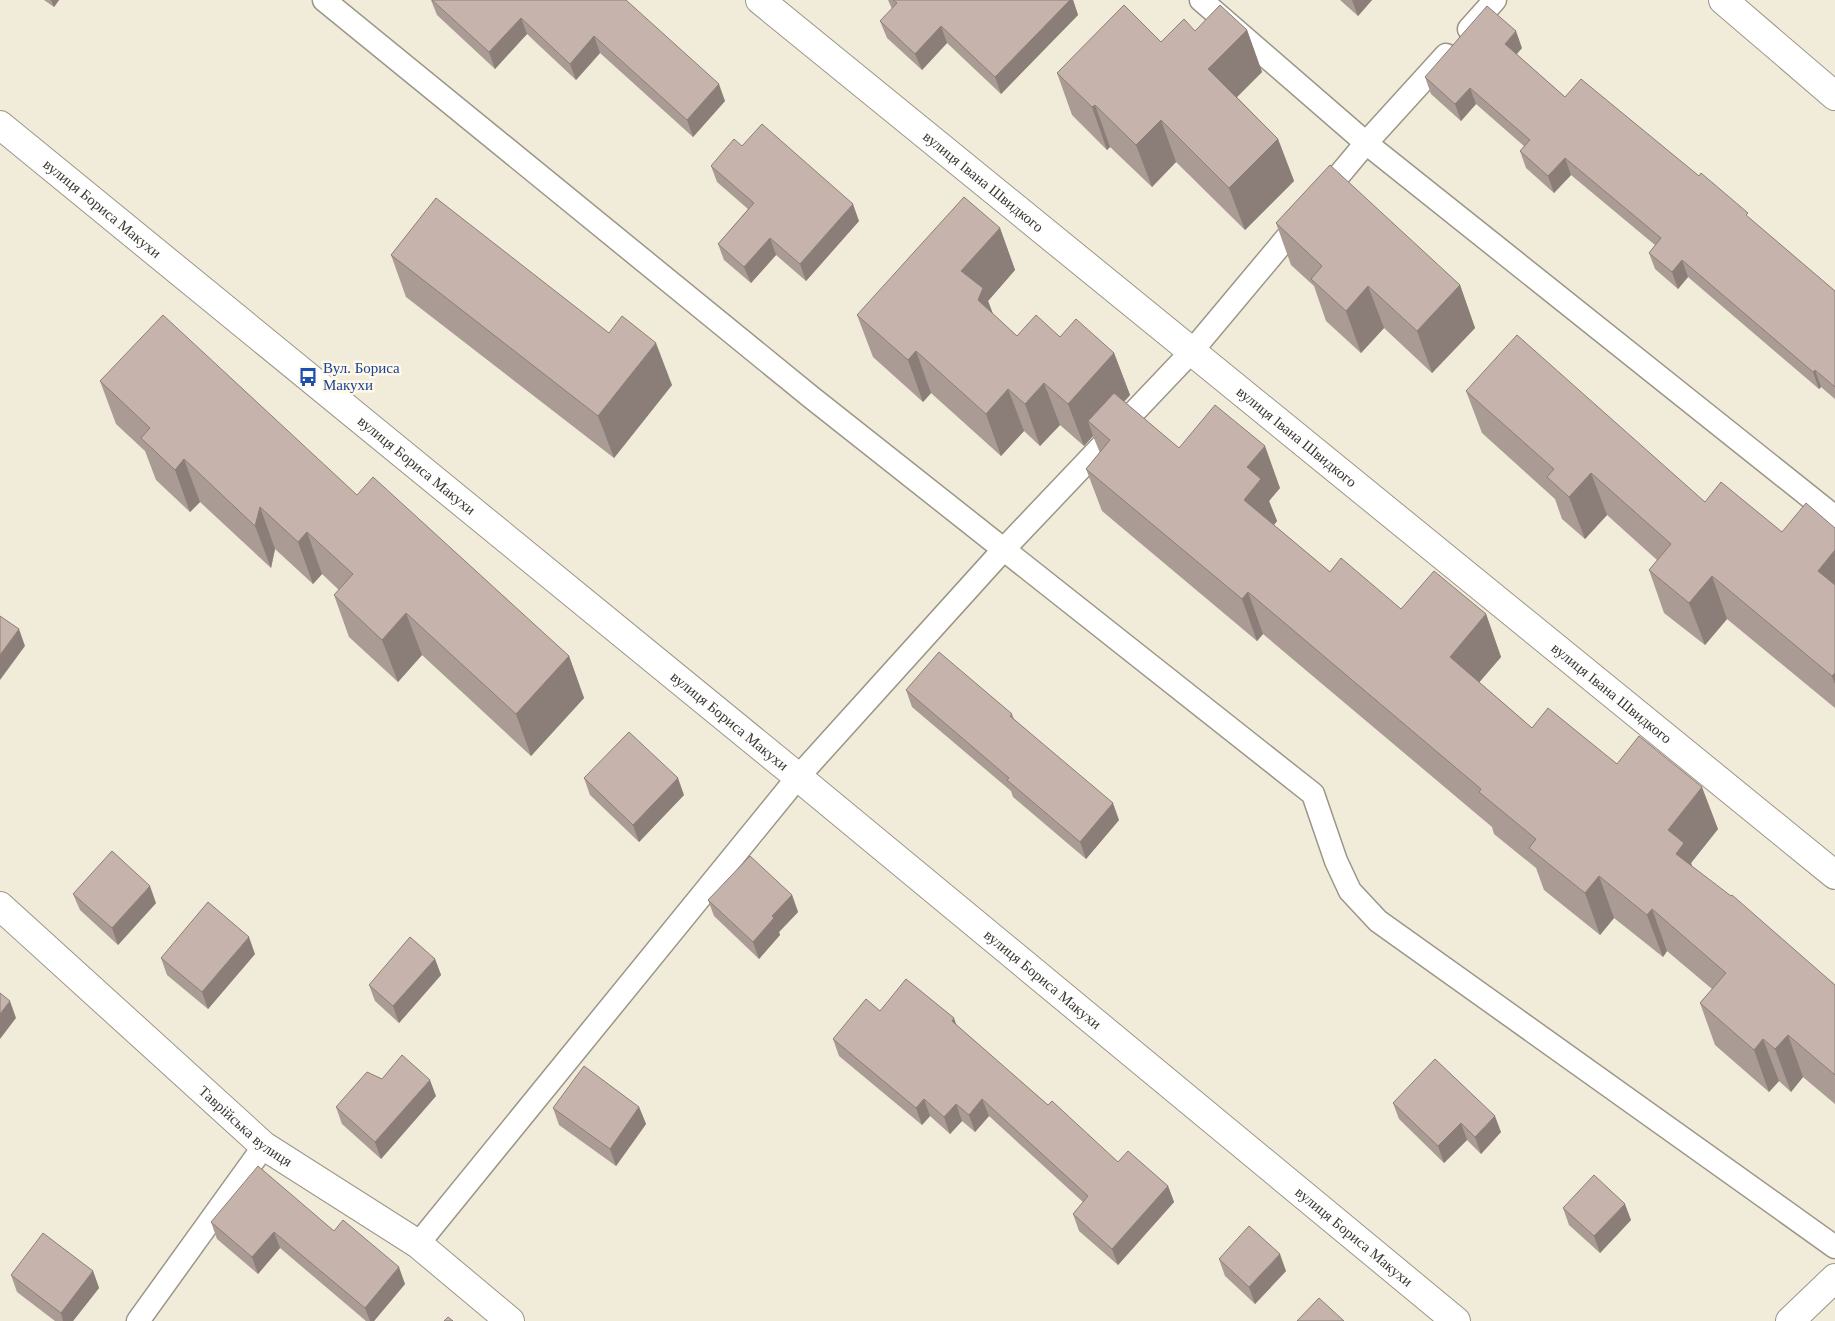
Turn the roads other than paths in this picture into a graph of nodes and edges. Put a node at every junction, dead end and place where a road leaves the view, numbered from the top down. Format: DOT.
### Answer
graph roads {
  1 [pos="324,0"];
  2 [pos="760,0"];
  3 [pos="1201,0"];
  4 [pos="1495,0"];
  5 [pos="1723,0"];
  6 [pos="1835,96"];
  7 [pos="2,131"];
  8 [pos="1366,143"];
  9 [pos="1192,351"];
  10 [pos="1835,517"];
  11 [pos="1004,549"];
  12 [pos="798,777"];
  13 [pos="1835,875"];
  14 [pos="0,906"];
  15 [pos="264,1146"];
  16 [pos="418,1244"];
  17 [pos="1835,1247"];
  18 [pos="1835,1278"];
  19 [pos="138,1321"];
  20 [pos="510,1321"];
  21 [pos="1456,1321"];
  22 [pos="1790,1321"];
  1 -- 11 [label="lane"];
  2 -- 9 [label="main road, вулиця Івана Швидкого"];
  3 -- 8 [label="lane"];
  4 -- 8 [label="lane"];
  5 -- 6 [label="main road"];
  7 -- 12 [label="main road, вулиця Бориса Макухи"];
  8 -- 9 [label="lane"];
  8 -- 10 [label="lane"];
  9 -- 11 [label="lane"];
  9 -- 13 [label="main road, вулиця Івана Швидкого"];
  11 -- 12 [label="lane"];
  11 -- 17 [label="lane"];
  12 -- 16 [label="lane"];
  12 -- 21 [label="main road, вулиця Бориса Макухи"];
  14 -- 15 [label="main road, Таврійська вулиця"];
  15 -- 16 [label="main road, Таврійська вулиця"];
  15 -- 19 [label="lane"];
  16 -- 20 [label="main road, Таврійська вулиця"];
  18 -- 22 [label="main road"];
}
